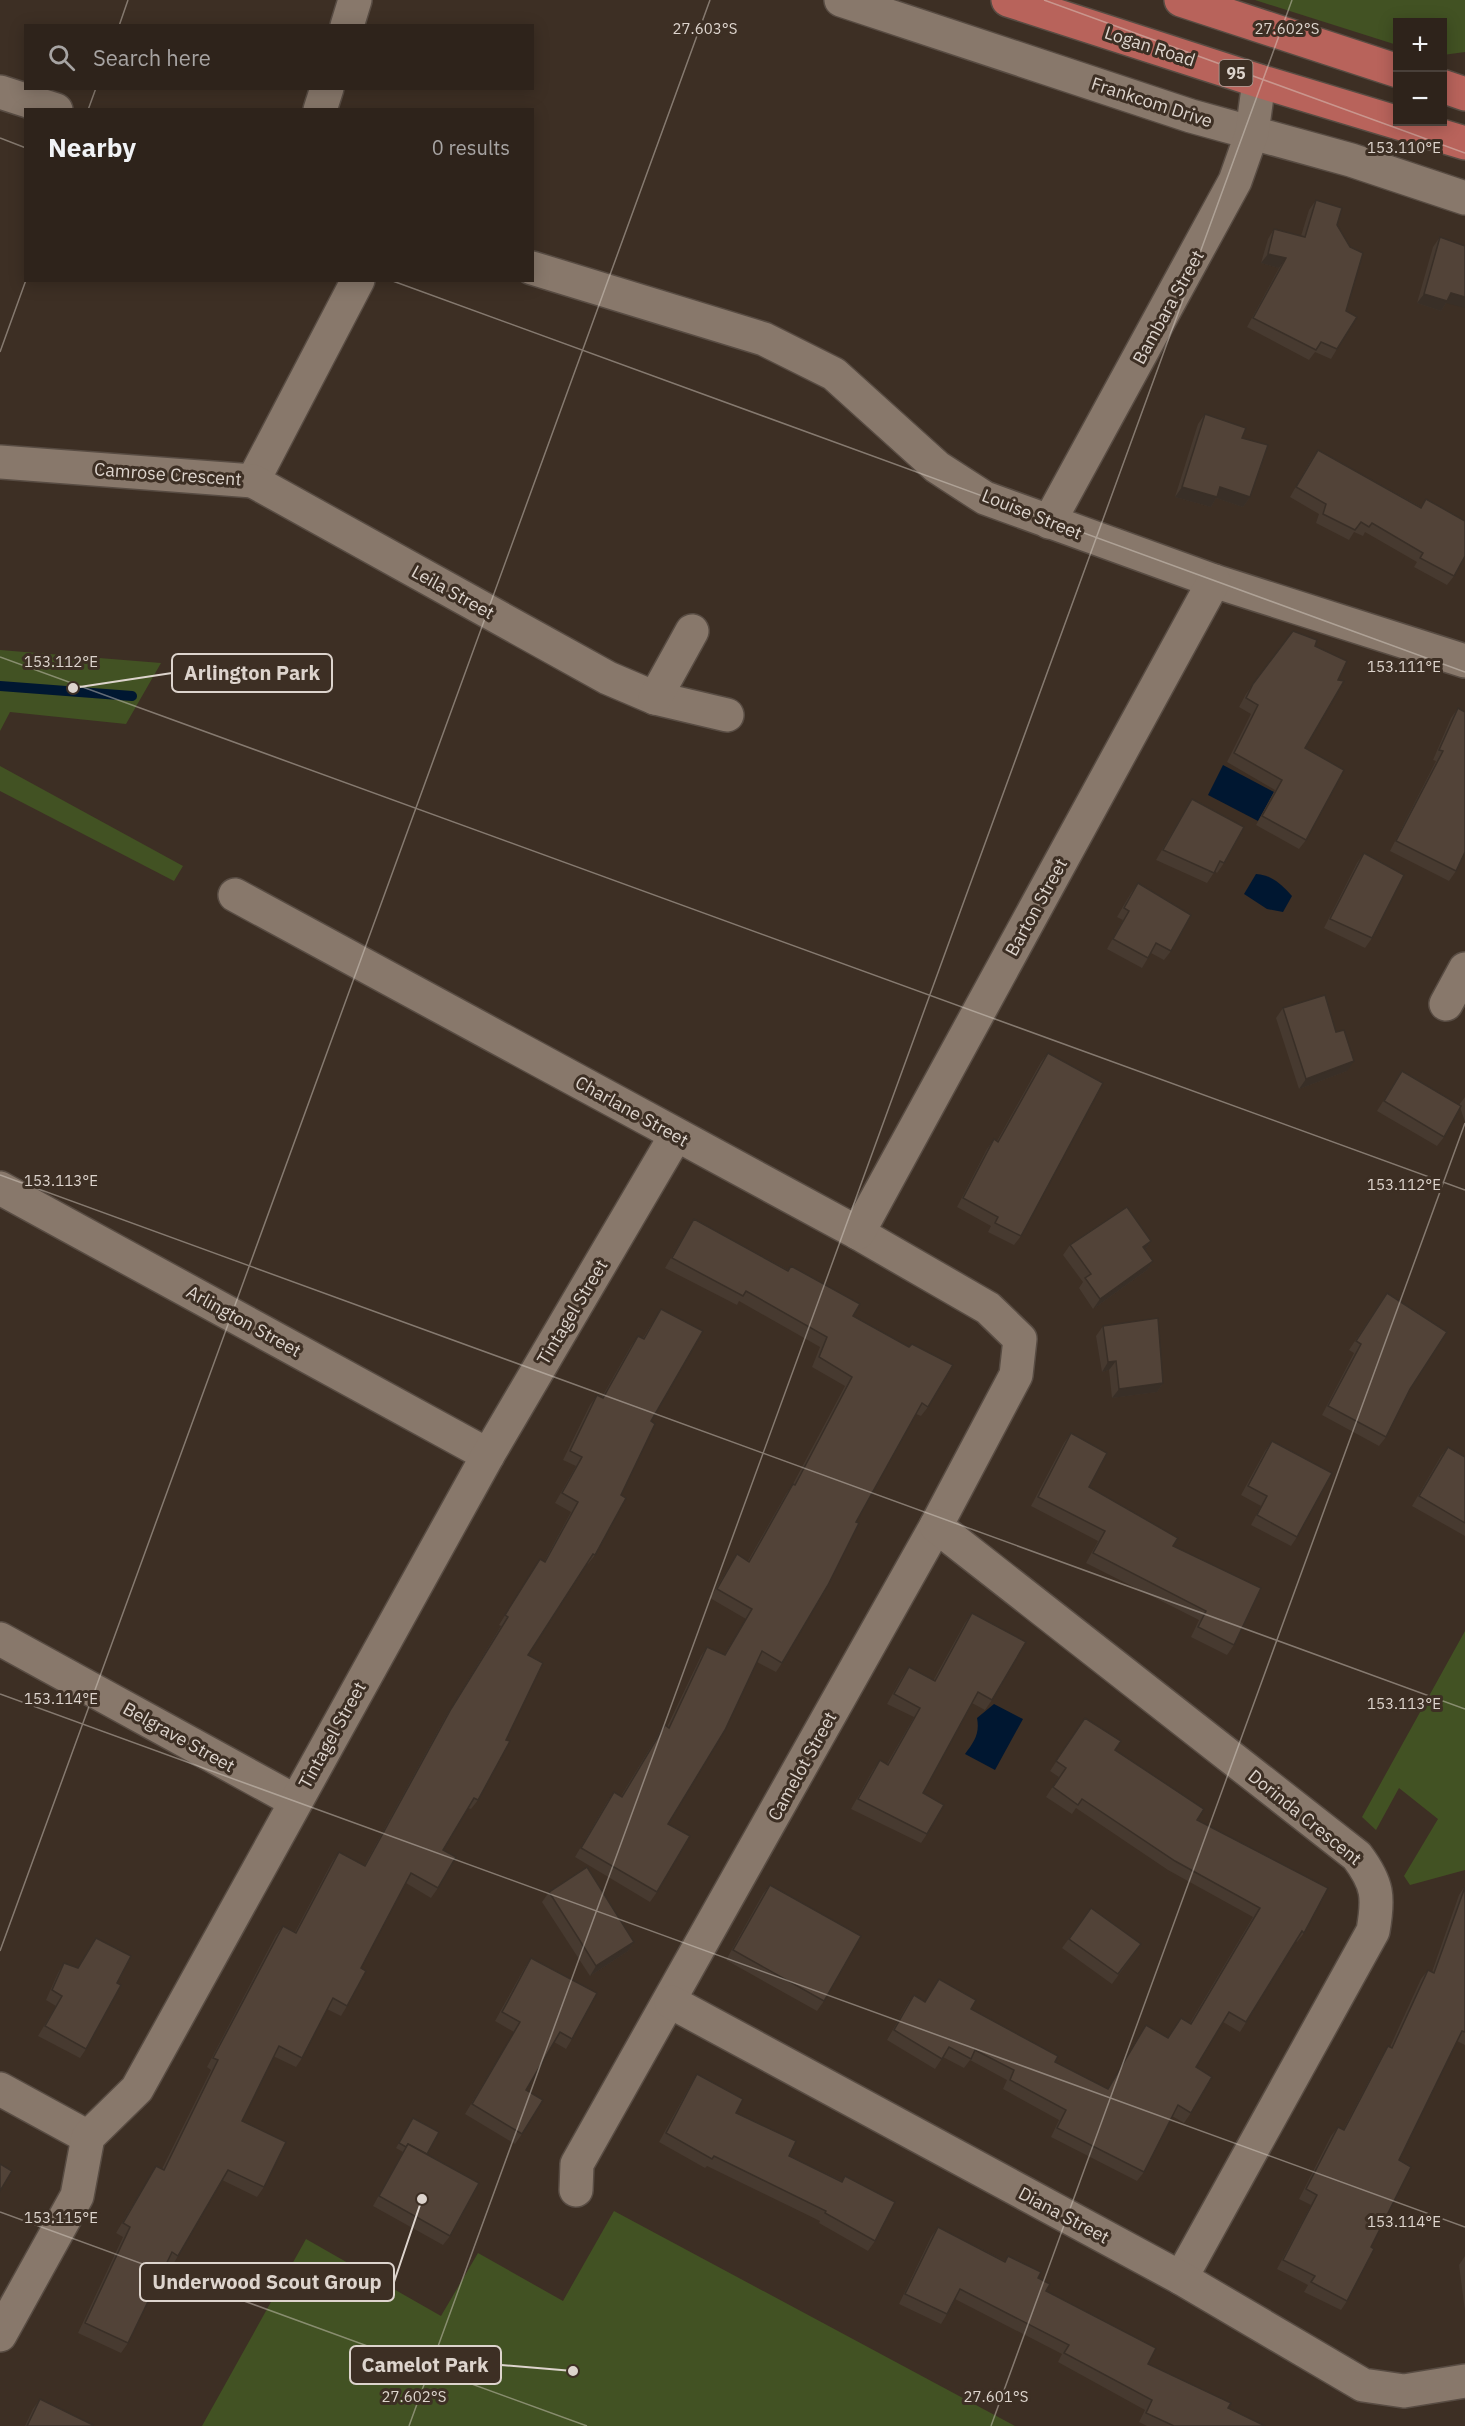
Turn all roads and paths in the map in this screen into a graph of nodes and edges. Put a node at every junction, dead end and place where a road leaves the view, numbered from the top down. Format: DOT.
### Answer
graph roads {
  1 [pos="355,0"];
  2 [pos="842,0"];
  3 [pos="1008,0"];
  4 [pos="1181,0"];
  5 [pos="348,24"];
  6 [pos="1393,69"];
  7 [pos="1260,81"];
  8 [pos="1447,87"];
  9 [pos="326,90"];
  10 [pos="0,92"];
  11 [pos="1465,94"];
  12 [pos="50,108"];
  13 [pos="321,108"];
  14 [pos="1252,133"];
  15 [pos="1465,143"];
  16 [pos="1465,198"];
  17 [pos="534,268"];
  18 [pos="357,282"];
  19 [pos="0,462"];
  20 [pos="253,481"];
  21 [pos="1049,522"];
  22 [pos="1214,581"];
  23 [pos="692,630"];
  24 [pos="1465,661"];
  25 [pos="655,698"];
  26 [pos="727,715"];
  27 [pos="235,895"];
  28 [pos="1465,969"];
  29 [pos="1446,1004"];
  30 [pos="676,1135"];
  31 [pos="0,1188"];
  32 [pos="858,1233"];
  33 [pos="1020,1339"];
  34 [pos="488,1455"];
  35 [pos="936,1526"];
  36 [pos="0,1639"];
  37 [pos="295,1801"];
  38 [pos="671,2002"];
  39 [pos="0,2089"];
  40 [pos="88,2137"];
  41 [pos="576,2190"];
  42 [pos="1181,2278"];
  43 [pos="0,2335"];
  44 [pos="1465,2381"];
  1 -- 5 [label="street"];
  2 -- 14 [label="street, Frankcom Drive"];
  3 -- 7 [label="main road, Logan Road / 95"];
  4 -- 6 [label="main road"];
  7 -- 14 [label="street, Bambara Street"];
  7 -- 15 [label="main road, Logan Road / 95"];
  8 -- 11 [label="main road"];
  9 -- 13 [label="street"];
  10 -- 12 [label="street"];
  14 -- 16 [label="street, Frankcom Drive"];
  14 -- 21 [label="street, Bambara Street"];
  17 -- 21 [label="street, Louise Street"];
  18 -- 20 [label="street, Camrose Crescent"];
  19 -- 20 [label="street, Camrose Crescent"];
  20 -- 25 [label="street, Leila Street"];
  21 -- 22 [label="street, Louise Street"];
  22 -- 24 [label="street, Louise Street"];
  22 -- 32 [label="street, Barton Street"];
  23 -- 25 [label="street"];
  25 -- 26 [label="street, Leila Street"];
  27 -- 30 [label="street, Charlane Street"];
  28 -- 29 [label="street"];
  30 -- 32 [label="street, Charlane Street"];
  30 -- 34 [label="street, Tintagel Street"];
  31 -- 34 [label="street, Arlington Street"];
  32 -- 33 [label="street, Charlane Street"];
  33 -- 35 [label="street, Camelot Street"];
  34 -- 37 [label="street, Tintagel Street"];
  35 -- 38 [label="street, Camelot Street"];
  35 -- 42 [label="street, Dorinda Crescent"];
  36 -- 37 [label="street, Belgrave Street"];
  37 -- 40 [label="street, Tintagel Street"];
  38 -- 41 [label="street, Camelot Street"];
  38 -- 42 [label="street, Diana Street"];
  39 -- 40 [label="street"];
  40 -- 43 [label="street"];
  42 -- 44 [label="street, Diana Street"];
}
